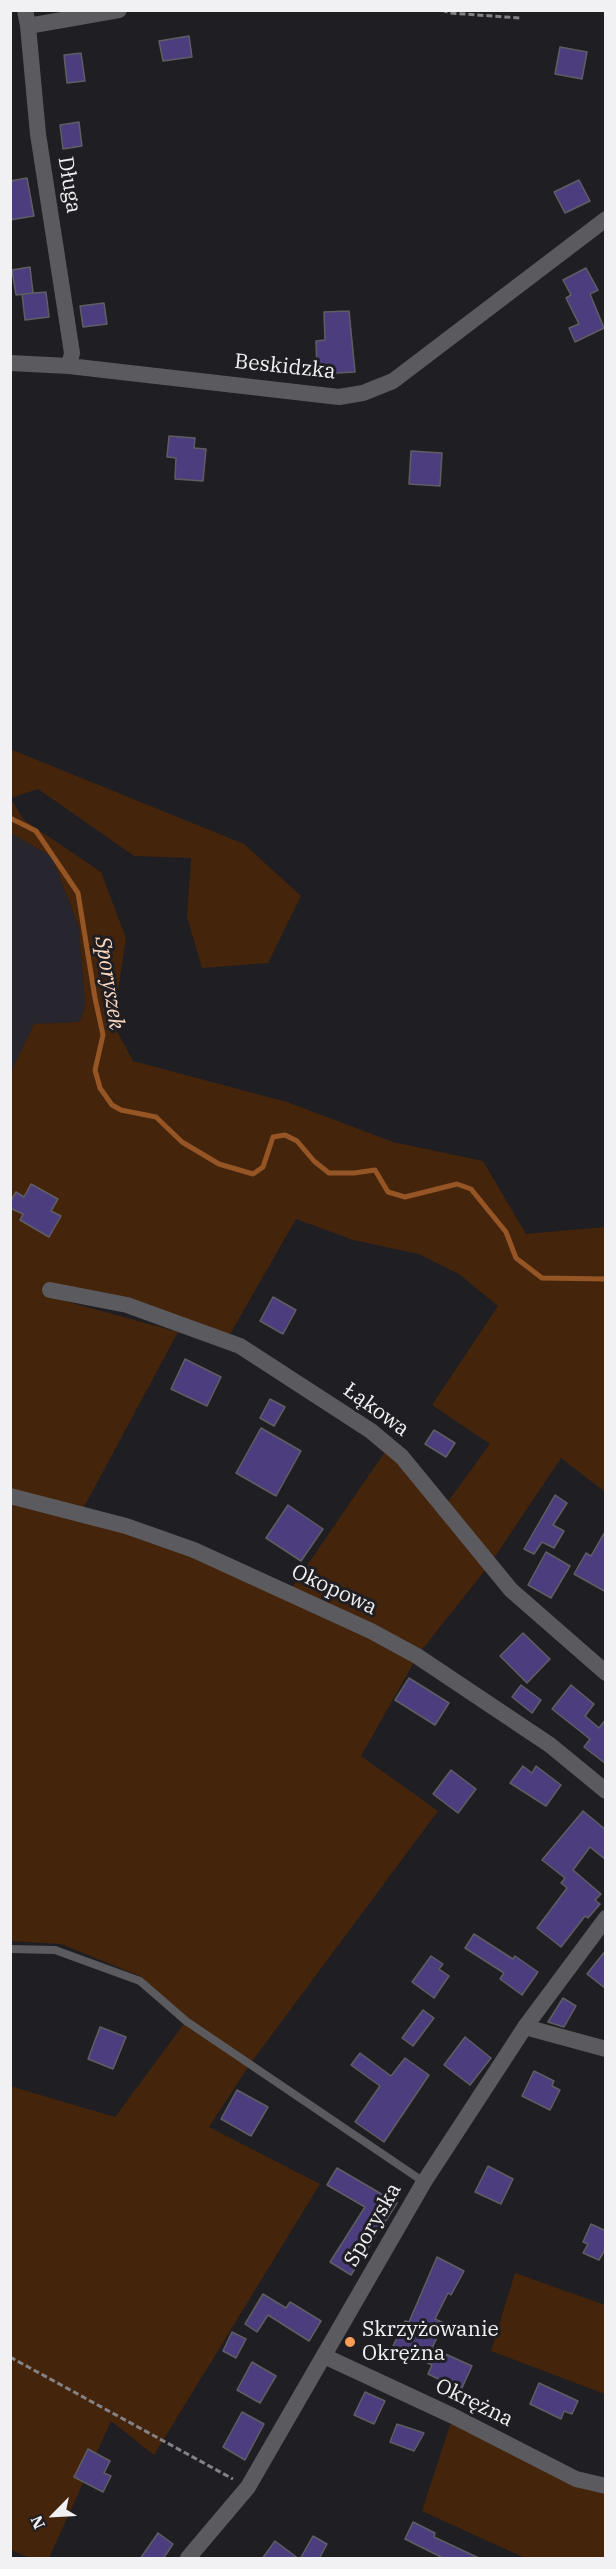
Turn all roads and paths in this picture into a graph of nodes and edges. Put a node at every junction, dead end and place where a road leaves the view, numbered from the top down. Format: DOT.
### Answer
graph roads {
  1 [pos="119,10"];
  2 [pos="442,10"];
  3 [pos="27,18"];
  4 [pos="520,18"];
  5 [pos="606,219"];
  6 [pos="10,363"];
  7 [pos="69,366"];
  8 [pos="50,1290"];
  9 [pos="10,1496"];
  10 [pos="606,1673"];
  11 [pos="606,1791"];
  12 [pos="606,1918"];
  13 [pos="10,1949"];
  14 [pos="525,2027"];
  15 [pos="606,2049"];
  16 [pos="424,2182"];
  17 [pos="324,2356"];
  18 [pos="10,2357"];
  19 [pos="606,2486"];
  20 [pos="248,2487"];
  21 [pos="188,2559"];
  1 -- 3 [label="street"];
  2 -- 4 [label="path"];
  3 -- 7 [label="street, Długa"];
  5 -- 7 [label="street, Beskidzka"];
  6 -- 7 [label="street, Beskidzka"];
  8 -- 10 [label="street, Łąkowa"];
  9 -- 11 [label="street, Okopowa"];
  12 -- 14 [label="street, Sporyska"];
  13 -- 16 [label="lane"];
  14 -- 15 [label="street"];
  14 -- 16 [label="street, Sporyska"];
  16 -- 17 [label="street, Sporyska"];
  17 -- 19 [label="street, Okrężna"];
  17 -- 20 [label="street, Sporyska"];
  18 -- 20 [label="path"];
  20 -- 21 [label="street, Sporyska"];
}
